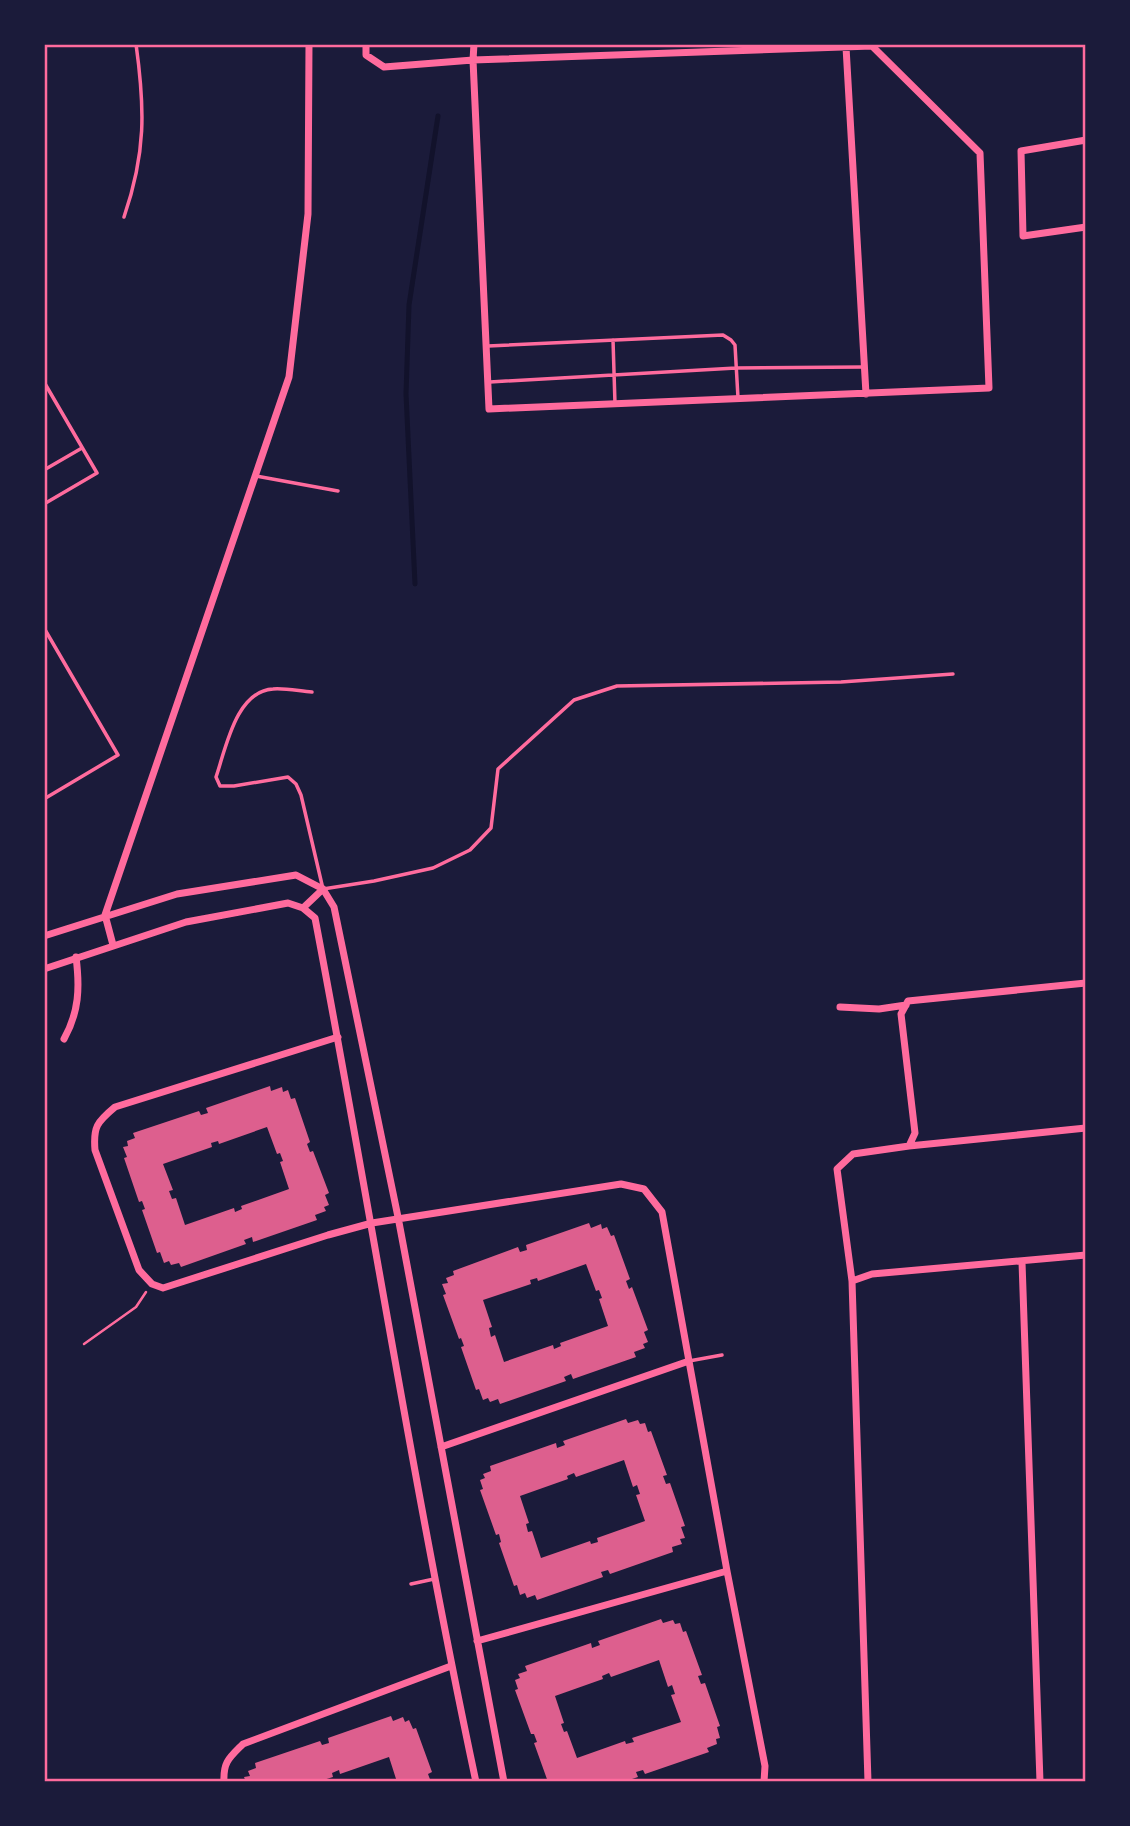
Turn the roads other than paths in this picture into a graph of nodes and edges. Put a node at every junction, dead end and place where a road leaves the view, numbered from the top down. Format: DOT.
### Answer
graph roads {
  1 [pos="136,44"];
  2 [pos="309,44"];
  3 [pos="366,44"];
  4 [pos="474,44"];
  5 [pos="846,47"];
  6 [pos="472,61"];
  7 [pos="1086,140"];
  8 [pos="124,217"];
  9 [pos="1086,227"];
  10 [pos="613,340"];
  11 [pos="486,346"];
  12 [pos="865,367"];
  13 [pos="736,368"];
  14 [pos="613,375"];
  15 [pos="44,382"];
  16 [pos="488,382"];
  17 [pos="866,394"];
  18 [pos="738,399"];
  19 [pos="615,404"];
  20 [pos="82,447"];
  21 [pos="44,470"];
  22 [pos="254,475"];
  23 [pos="338,491"];
  24 [pos="44,504"];
  25 [pos="44,628"];
  26 [pos="953,674"];
  27 [pos="312,692"];
  28 [pos="44,799"];
  29 [pos="323,889"];
  30 [pos="303,908"];
  31 [pos="106,915"];
  32 [pos="44,936"];
  33 [pos="113,944"];
  34 [pos="76,957"];
  35 [pos="44,968"];
  36 [pos="1086,983"];
  37 [pos="906,1005"];
  38 [pos="840,1007"];
  39 [pos="338,1037"];
  40 [pos="64,1039"];
  41 [pos="1086,1128"];
  42 [pos="909,1146"];
  43 [pos="398,1217"];
  44 [pos="372,1223"];
  45 [pos="1086,1255"];
  46 [pos="1022,1262"];
  47 [pos="852,1281"];
  48 [pos="722,1354"];
  49 [pos="689,1361"];
  50 [pos="441,1447"];
  51 [pos="727,1571"];
  52 [pos="434,1578"];
  53 [pos="411,1584"];
  54 [pos="477,1641"];
  55 [pos="451,1666"];
  56 [pos="225,1782"];
  57 [pos="476,1782"];
  58 [pos="504,1782"];
  59 [pos="764,1782"];
  60 [pos="868,1782"];
  61 [pos="1040,1782"];
  1 -- 8 [label="lane"];
  2 -- 22 [label="street"];
  3 -- 6 [label="street"];
  4 -- 6 [label="street"];
  5 -- 6 [label="street"];
  5 -- 12 [label="street"];
  5 -- 17 [label="street"];
  6 -- 11 [label="street"];
  7 -- 9 [label="street"];
  10 -- 11 [label="lane"];
  10 -- 13 [label="lane"];
  10 -- 14 [label="lane"];
  11 -- 16 [label="street"];
  12 -- 13 [label="lane"];
  12 -- 17 [label="street"];
  13 -- 14 [label="lane"];
  13 -- 18 [label="lane"];
  14 -- 16 [label="lane"];
  14 -- 19 [label="lane"];
  15 -- 20 [label="lane"];
  16 -- 19 [label="street"];
  17 -- 18 [label="street"];
  18 -- 19 [label="street"];
  20 -- 21 [label="lane"];
  20 -- 24 [label="lane"];
  22 -- 23 [label="lane"];
  22 -- 31 [label="street"];
  25 -- 28 [label="lane"];
  26 -- 29 [label="lane"];
  27 -- 29 [label="lane"];
  29 -- 30 [label="street"];
  29 -- 31 [label="street"];
  29 -- 43 [label="street"];
  30 -- 33 [label="street"];
  30 -- 39 [label="street"];
  31 -- 32 [label="street"];
  31 -- 33 [label="street"];
  33 -- 34 [label="street"];
  34 -- 35 [label="street"];
  34 -- 40 [label="street"];
  36 -- 37 [label="street"];
  37 -- 38 [label="street"];
  37 -- 42 [label="street"];
  39 -- 44 [label="street"];
  39 -- 44 [label="street"];
  41 -- 42 [label="street"];
  42 -- 47 [label="street"];
  43 -- 44 [label="street"];
  43 -- 49 [label="street"];
  43 -- 50 [label="street"];
  44 -- 52 [label="street"];
  45 -- 46 [label="street"];
  46 -- 47 [label="street"];
  46 -- 61 [label="street"];
  47 -- 60 [label="street"];
  48 -- 49 [label="lane"];
  49 -- 50 [label="street"];
  49 -- 51 [label="street"];
  50 -- 54 [label="street"];
  51 -- 54 [label="street"];
  51 -- 59 [label="street"];
  52 -- 53 [label="lane"];
  52 -- 55 [label="street"];
  54 -- 58 [label="street"];
  55 -- 56 [label="street"];
  55 -- 57 [label="street"];
}
